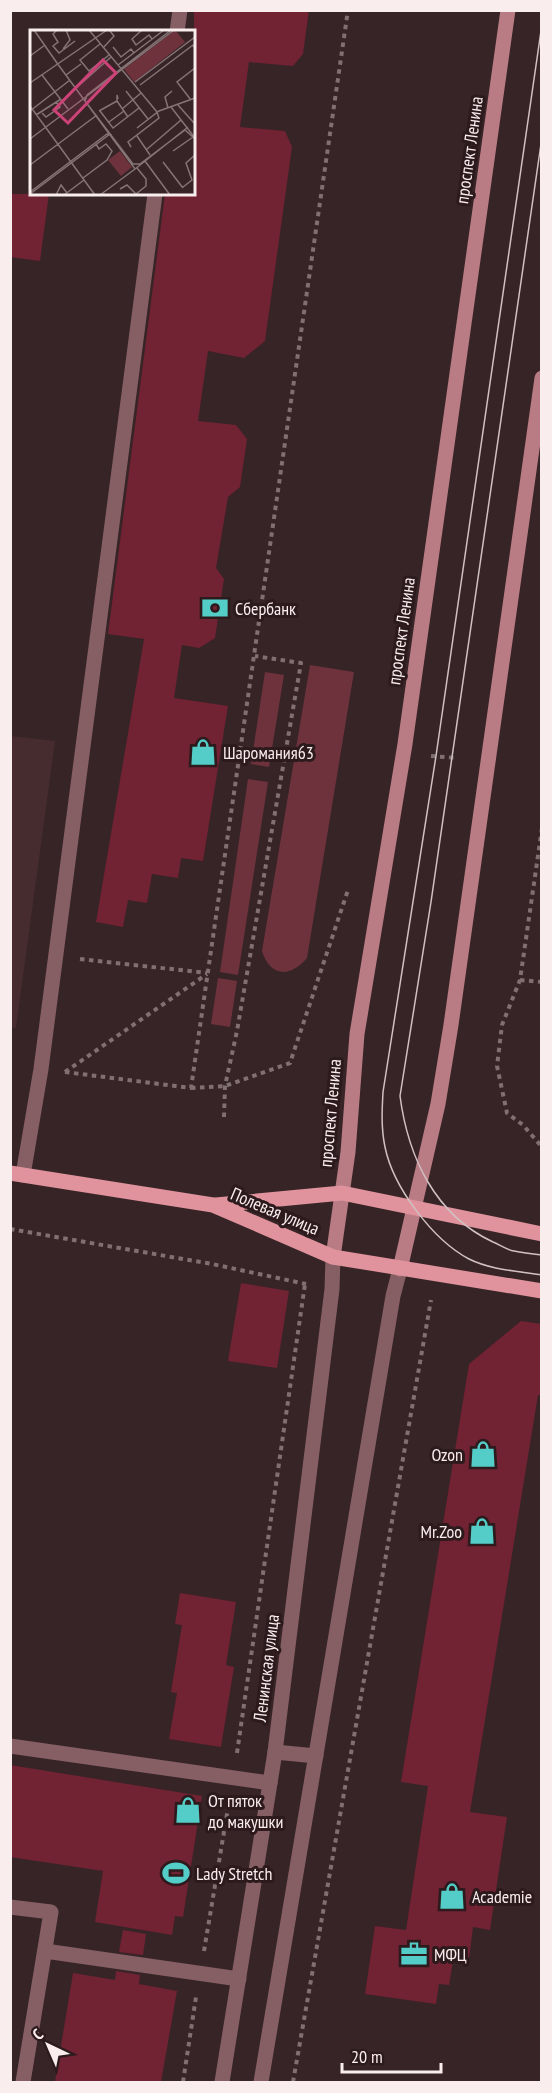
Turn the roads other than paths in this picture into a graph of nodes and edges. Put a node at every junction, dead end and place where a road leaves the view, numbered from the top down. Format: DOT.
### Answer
graph roads {
  1 [pos="180,10"];
  2 [pos="508,10"];
  3 [pos="177,30"];
  4 [pos="155,195"];
  5 [pos="542,378"];
  6 [pos="17,1174"];
  7 [pos="342,1192"];
  8 [pos="213,1205"];
  9 [pos="416,1208"];
  10 [pos="542,1234"];
  11 [pos="333,1257"];
  12 [pos="400,1269"];
  13 [pos="542,1291"];
  14 [pos="10,1746"];
  15 [pos="275,1752"];
  16 [pos="316,1756"];
  17 [pos="270,1783"];
  18 [pos="10,1907"];
  19 [pos="45,1951"];
  20 [pos="239,1978"];
  21 [pos="23,2082"];
  22 [pos="222,2082"];
  23 [pos="261,2082"];
  1 -- 3 [label="street"];
  2 -- 7 [label="main road, проспект Ленина"];
  4 -- 6 [label="street"];
  5 -- 9 [label="main road"];
  6 -- 8 [label="main road"];
  7 -- 8 [label="main road, Полевая улица"];
  7 -- 9 [label="main road, Полевая улица"];
  7 -- 11 [label="main road, проспект Ленина"];
  8 -- 11 [label="main road, Полевая улица"];
  9 -- 10 [label="main road, Полевая улица"];
  9 -- 12 [label="main road"];
  11 -- 12 [label="main road, Полевая улица"];
  11 -- 15 [label="street, Ленинская улица"];
  12 -- 13 [label="main road, Полевая улица"];
  12 -- 16 [label="street"];
  14 -- 17 [label="street"];
  15 -- 16 [label="street"];
  15 -- 17 [label="street, Ленинская улица"];
  16 -- 23 [label="street"];
  17 -- 20 [label="street, Ленинская улица"];
  18 -- 19 [label="street"];
  19 -- 20 [label="street"];
  19 -- 21 [label="street"];
  20 -- 22 [label="street, Ленинская улица"];
}
